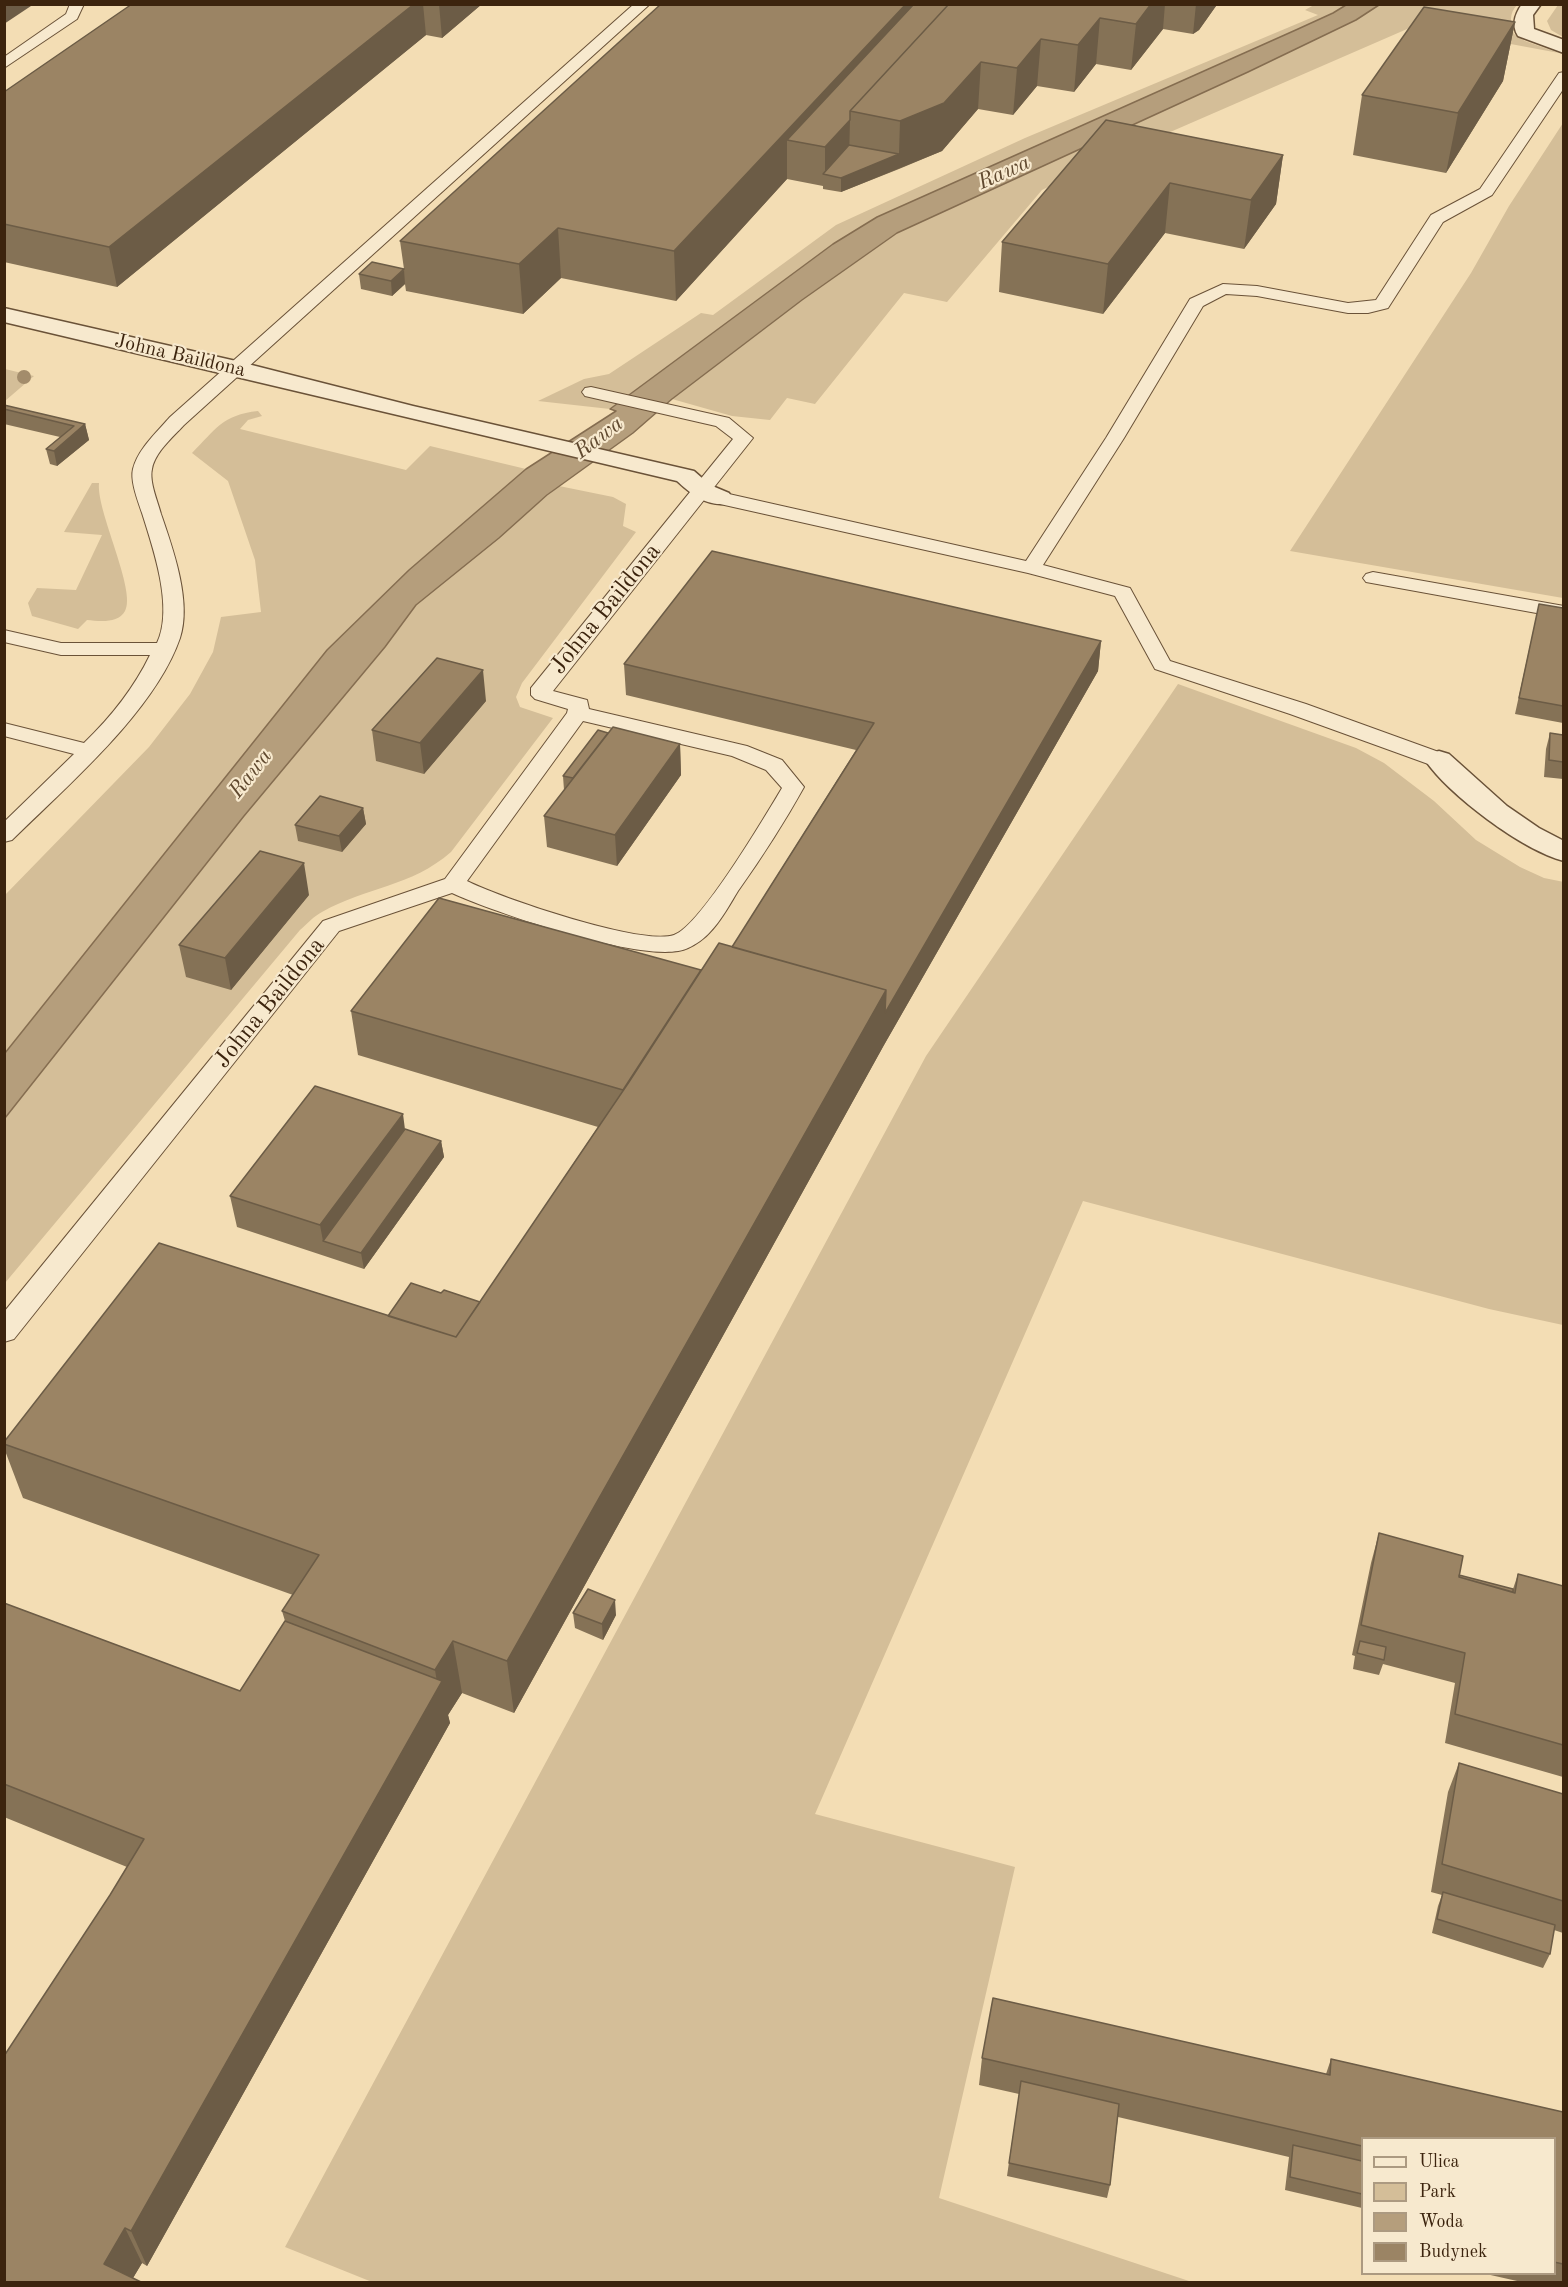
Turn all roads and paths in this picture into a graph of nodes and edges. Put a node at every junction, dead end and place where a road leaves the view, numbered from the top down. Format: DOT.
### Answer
graph roads {
  1 [pos="77,4"];
  2 [pos="643,4"];
  3 [pos="1532,4"];
  4 [pos="1563,47"];
  5 [pos="4,64"];
  6 [pos="1563,76"];
  7 [pos="4,315"];
  8 [pos="236,368"];
  9 [pos="591,392"];
  10 [pos="710,494"];
  11 [pos="1031,568"];
  12 [pos="1372,578"];
  13 [pos="1563,612"];
  14 [pos="4,636"];
  15 [pos="165,649"];
  16 [pos="578,713"];
  17 [pos="4,729"];
  18 [pos="88,751"];
  19 [pos="1439,760"];
  20 [pos="4,835"];
  21 [pos="1563,852"];
  22 [pos="453,884"];
  23 [pos="4,1332"];
  1 -- 5 [label="lane"];
  2 -- 8 [label="lane"];
  3 -- 4 [label="street"];
  6 -- 11 [label="lane"];
  7 -- 8 [label="street, Johna Baildona"];
  8 -- 10 [label="street, Johna Baildona"];
  8 -- 15 [label="lane"];
  9 -- 10 [label="lane"];
  10 -- 11 [label="lane"];
  10 -- 16 [label="lane, Johna Baildona"];
  11 -- 19 [label="lane"];
  12 -- 13 [label="lane"];
  14 -- 15 [label="lane"];
  15 -- 18 [label="lane"];
  16 -- 22 [label="lane, Johna Baildona"];
  16 -- 22 [label="lane"];
  17 -- 18 [label="lane"];
  18 -- 20 [label="lane"];
  19 -- 21 [label="street"];
  22 -- 23 [label="lane, Johna Baildona"];
}
